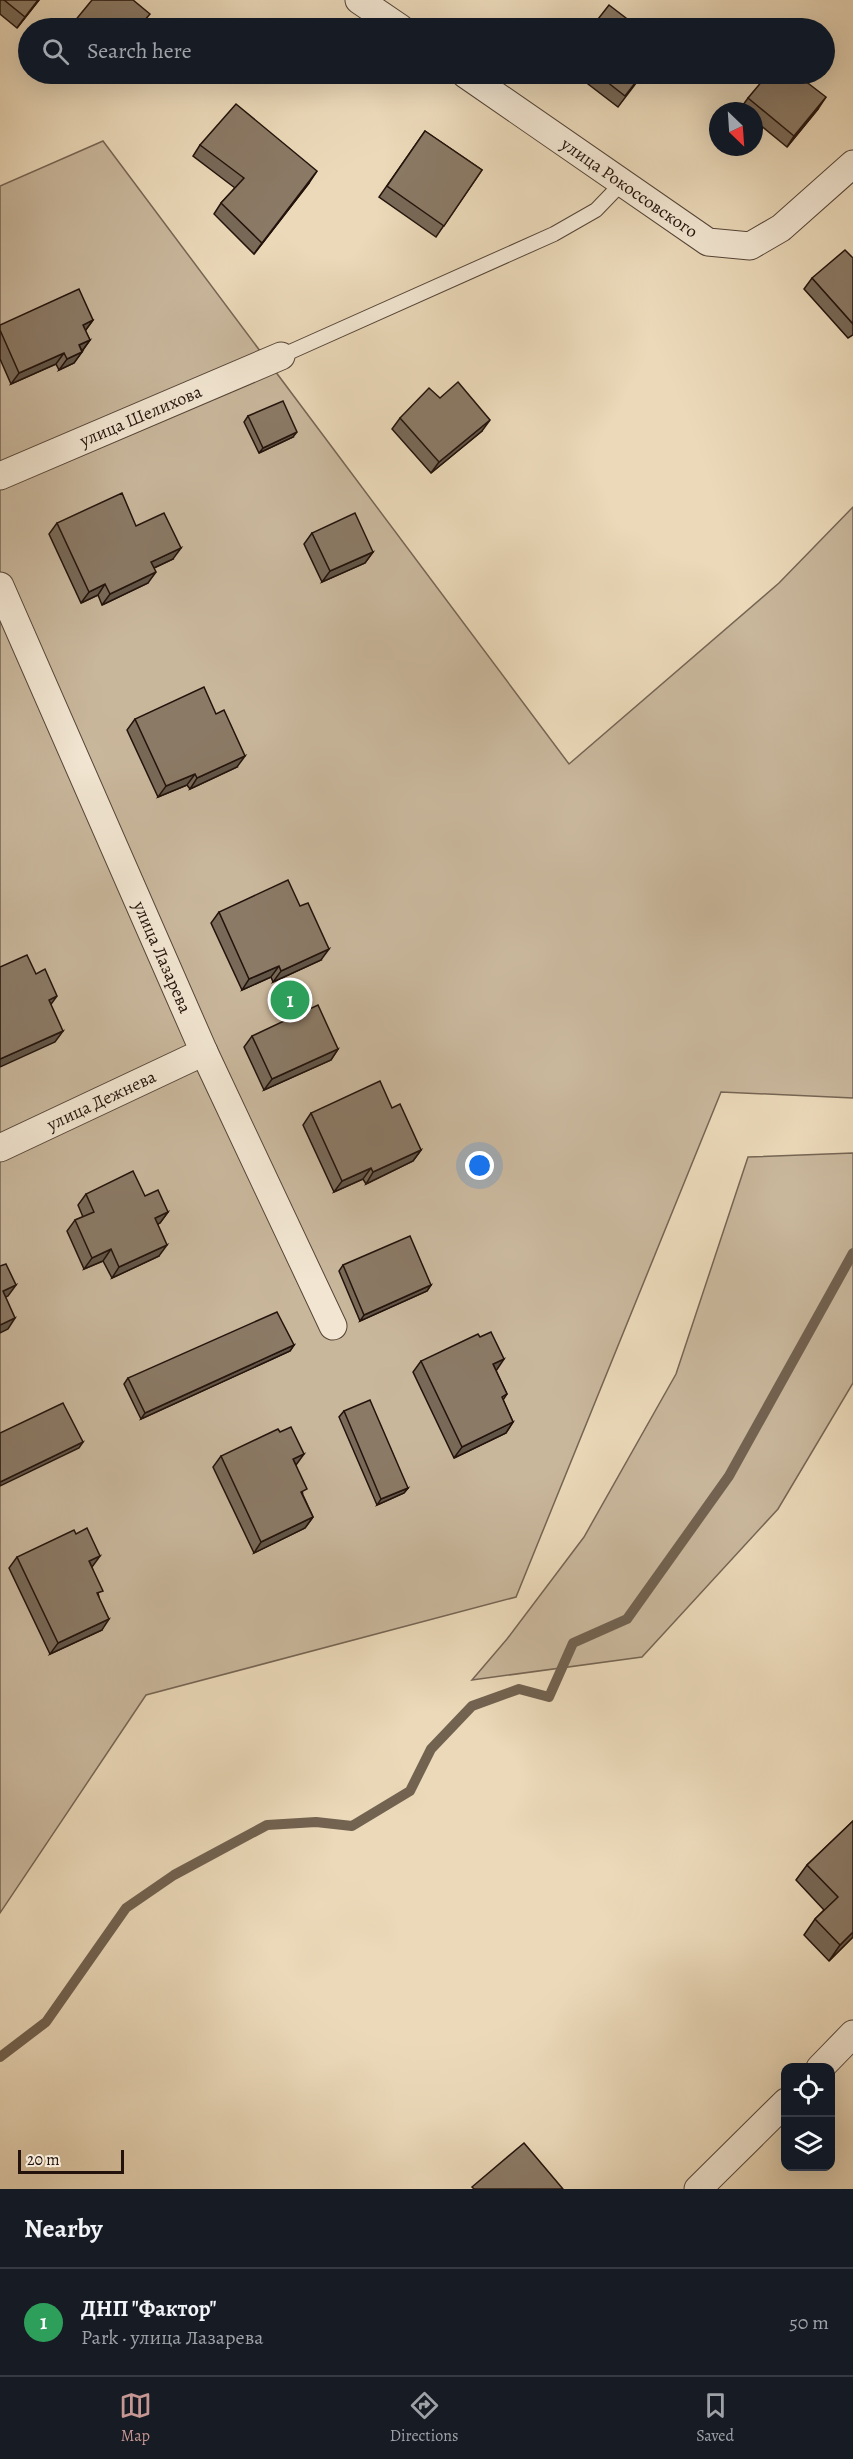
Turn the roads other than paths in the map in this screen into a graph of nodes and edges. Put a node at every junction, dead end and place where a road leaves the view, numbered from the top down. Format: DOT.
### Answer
graph roads {
  1 [pos="360,0"];
  2 [pos="386,18"];
  3 [pos="479,84"];
  4 [pos="853,164"];
  5 [pos="622,183"];
  6 [pos="281,356"];
  7 [pos="0,476"];
  8 [pos="0,586"];
  9 [pos="204,1052"];
  10 [pos="0,1148"];
  11 [pos="333,1326"];
  12 [pos="853,2034"];
  13 [pos="824,2063"];
  14 [pos="781,2107"];
  15 [pos="698,2189"];
  1 -- 2 [label="street"];
  3 -- 5 [label="street, улица Рокоссовского"];
  4 -- 5 [label="street, улица Рокоссовского"];
  5 -- 6 [label="lane"];
  6 -- 7 [label="street, улица Шелихова"];
  8 -- 9 [label="street, улица Лазарева"];
  9 -- 10 [label="street, улица Дежнева"];
  9 -- 11 [label="street, улица Лазарева"];
  12 -- 13 [label="street"];
  14 -- 15 [label="street"];
}
